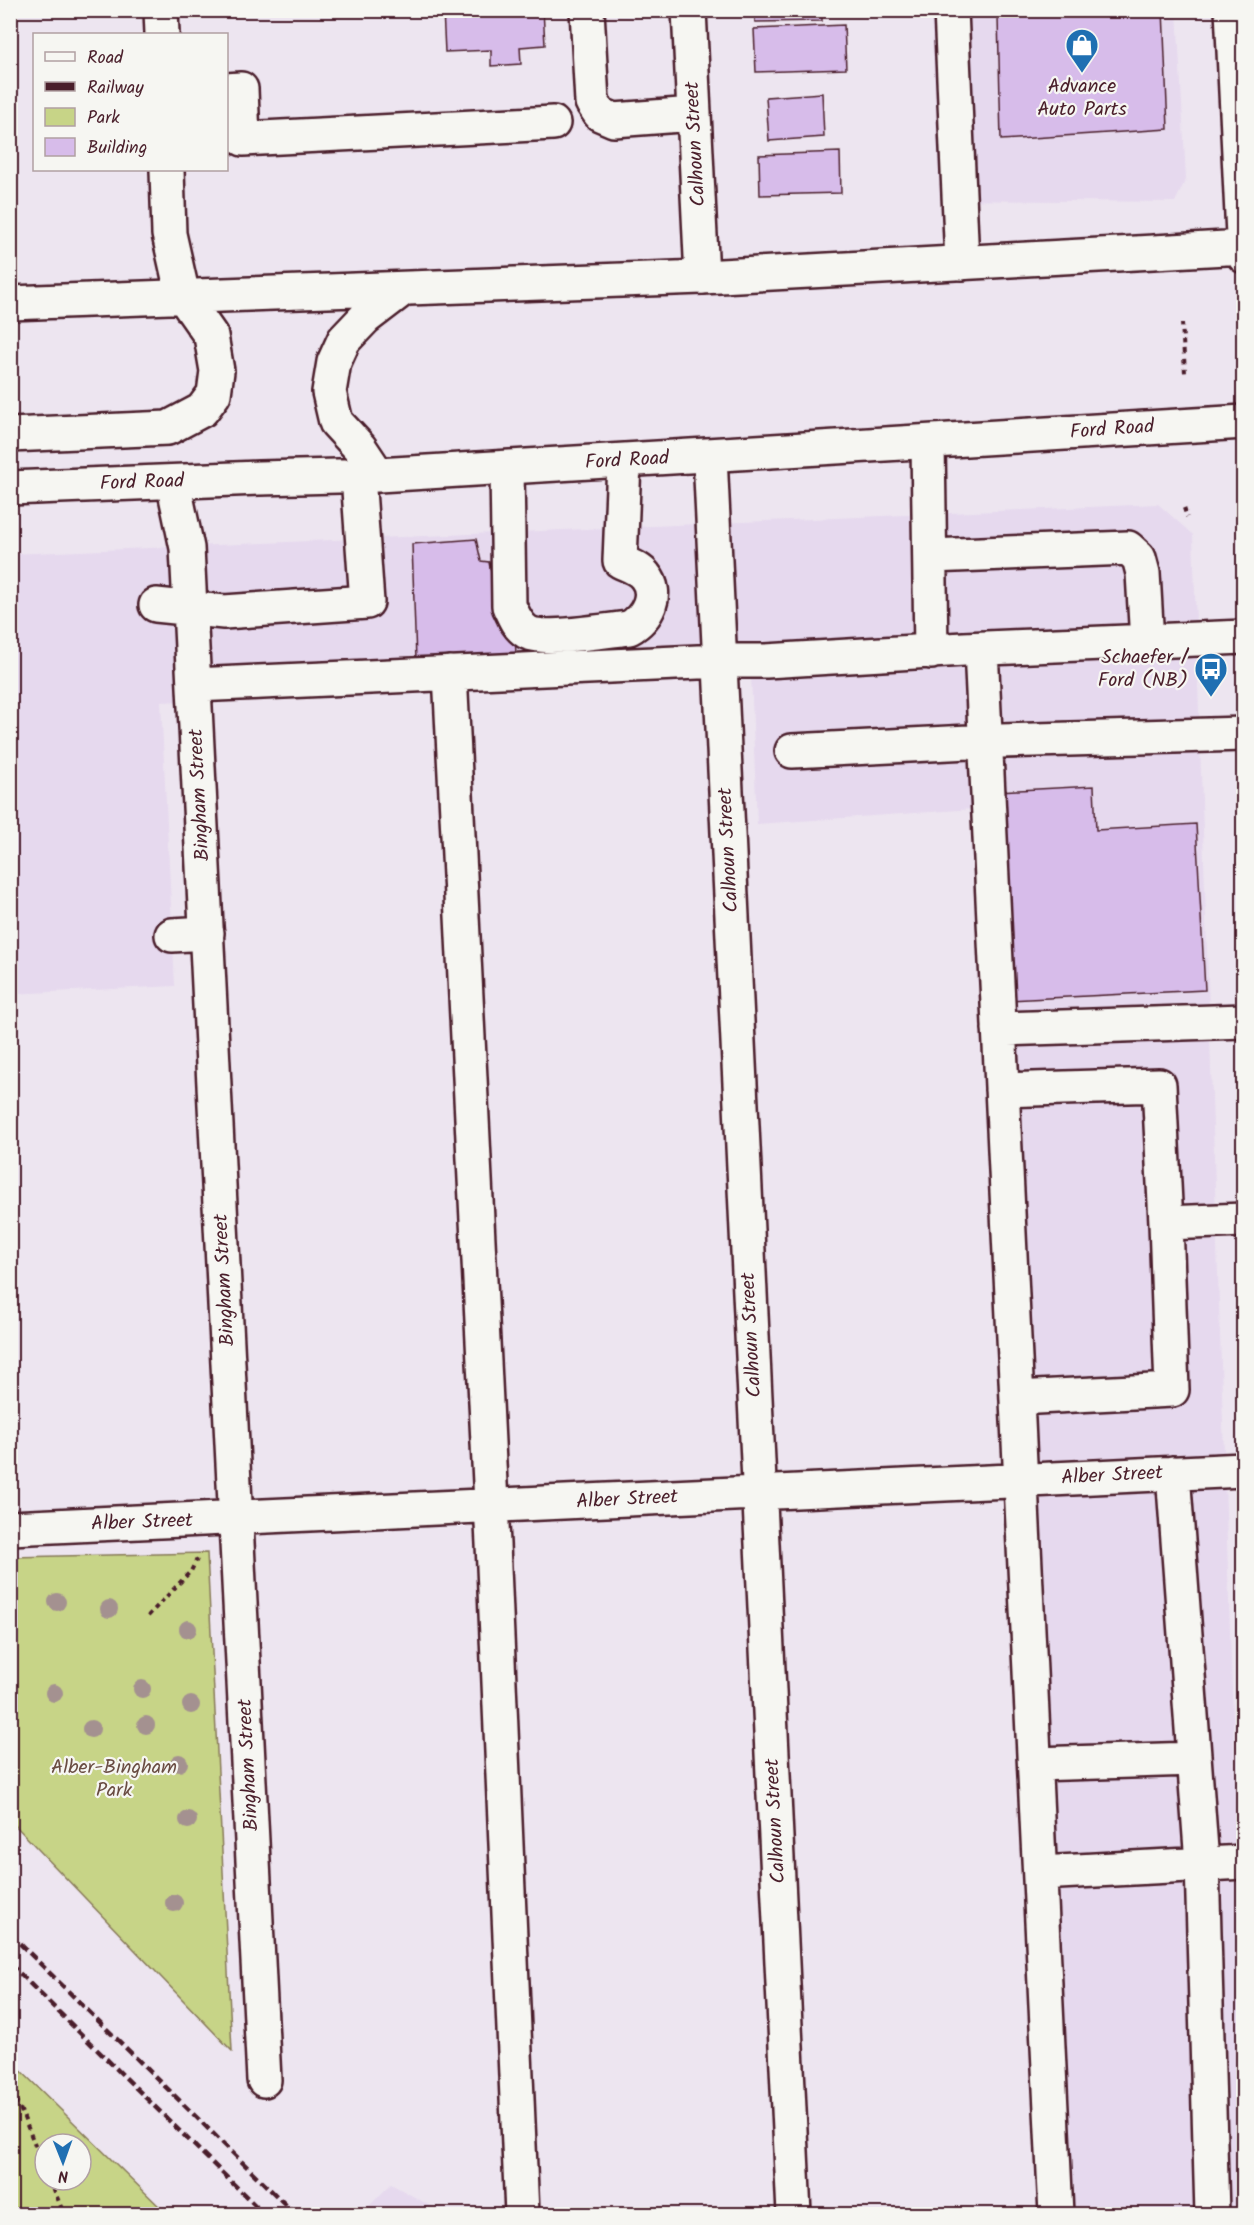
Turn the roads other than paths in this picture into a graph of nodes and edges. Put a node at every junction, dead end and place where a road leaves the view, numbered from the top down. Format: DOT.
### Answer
graph roads {
  1 [pos="161,10"];
  2 [pos="587,10"];
  3 [pos="689,10"];
  4 [pos="951,10"];
  5 [pos="1232,10"];
  6 [pos="162,33"];
  7 [pos="228,90"];
  8 [pos="694,114"];
  9 [pos="553,123"];
  10 [pos="167,171"];
  11 [pos="1243,247"];
  12 [pos="1244,256"];
  13 [pos="962,263"];
  14 [pos="702,277"];
  15 [pos="404,289"];
  16 [pos="183,296"];
  17 [pos="10,303"];
  18 [pos="1244,422"];
  19 [pos="10,435"];
  20 [pos="928,442"];
  21 [pos="710,456"];
  22 [pos="624,462"];
  23 [pos="507,468"];
  24 [pos="368,476"];
  25 [pos="173,482"];
  26 [pos="10,488"];
  27 [pos="930,556"];
  28 [pos="156,605"];
  29 [pos="190,608"];
  30 [pos="1244,637"];
  31 [pos="1147,642"];
  32 [pos="981,649"];
  33 [pos="931,652"];
  34 [pos="720,661"];
  35 [pos="450,673"];
  36 [pos="195,685"];
  37 [pos="1244,734"];
  38 [pos="985,742"];
  39 [pos="792,751"];
  40 [pos="207,933"];
  41 [pos="172,935"];
  42 [pos="1244,1021"];
  43 [pos="999,1029"];
  44 [pos="1002,1090"];
  45 [pos="1244,1221"];
  46 [pos="1166,1223"];
  47 [pos="1017,1398"];
  48 [pos="1244,1470"];
  49 [pos="1173,1473"];
  50 [pos="1021,1481"];
  51 [pos="760,1494"];
  52 [pos="491,1506"];
  53 [pos="237,1518"];
  54 [pos="10,1528"];
  55 [pos="1194,1759"];
  56 [pos="1035,1764"];
  57 [pos="1244,1862"];
  58 [pos="1202,1863"];
  59 [pos="1040,1872"];
  60 [pos="264,2080"];
  61 [pos="522,2214"];
  62 [pos="794,2214"];
  63 [pos="1056,2214"];
  64 [pos="1212,2214"];
  1 -- 6 [label="street"];
  2 -- 8 [label="street"];
  3 -- 8 [label="street, Calhoun Street"];
  4 -- 13 [label="street"];
  5 -- 11 [label="street"];
  7 -- 9 [label="street"];
  8 -- 14 [label="street, Calhoun Street"];
  10 -- 16 [label="street"];
  11 -- 12 [label="street"];
  11 -- 13 [label="street"];
  13 -- 14 [label="street"];
  14 -- 15 [label="street"];
  15 -- 16 [label="street"];
  15 -- 24 [label="street"];
  16 -- 17 [label="street"];
  16 -- 19 [label="street"];
  18 -- 20 [label="street, Ford Road"];
  20 -- 21 [label="street, Ford Road"];
  20 -- 27 [label="street"];
  21 -- 22 [label="street, Ford Road"];
  21 -- 34 [label="street, Calhoun Street"];
  22 -- 23 [label="street, Ford Road"];
  22 -- 23 [label="street"];
  23 -- 24 [label="street, Ford Road"];
  24 -- 25 [label="street, Ford Road"];
  24 -- 29 [label="street"];
  25 -- 26 [label="street, Ford Road"];
  25 -- 29 [label="street, Bingham Street"];
  27 -- 31 [label="street"];
  27 -- 33 [label="street"];
  28 -- 29 [label="street"];
  29 -- 36 [label="street, Bingham Street"];
  30 -- 31 [label="street"];
  31 -- 32 [label="street"];
  32 -- 33 [label="street"];
  32 -- 38 [label="street"];
  33 -- 34 [label="street"];
  34 -- 35 [label="street"];
  34 -- 51 [label="street, Calhoun Street"];
  35 -- 36 [label="street"];
  35 -- 52 [label="street"];
  36 -- 40 [label="street, Bingham Street"];
  37 -- 38 [label="street"];
  38 -- 39 [label="street"];
  38 -- 43 [label="street"];
  40 -- 41 [label="street"];
  40 -- 53 [label="street, Bingham Street"];
  42 -- 43 [label="street"];
  43 -- 44 [label="street"];
  44 -- 46 [label="street"];
  44 -- 47 [label="street"];
  45 -- 46 [label="street"];
  46 -- 47 [label="street"];
  47 -- 50 [label="street"];
  48 -- 49 [label="street, Alber Street"];
  49 -- 50 [label="street, Alber Street"];
  49 -- 55 [label="street"];
  50 -- 51 [label="street, Alber Street"];
  50 -- 56 [label="street"];
  51 -- 52 [label="street, Alber Street"];
  51 -- 62 [label="street, Calhoun Street"];
  52 -- 53 [label="street, Alber Street"];
  52 -- 61 [label="street"];
  53 -- 54 [label="street, Alber Street"];
  53 -- 60 [label="street, Bingham Street"];
  55 -- 56 [label="street"];
  55 -- 58 [label="street"];
  56 -- 59 [label="street"];
  57 -- 58 [label="street"];
  58 -- 59 [label="street"];
  58 -- 64 [label="street"];
  59 -- 63 [label="street"];
}
